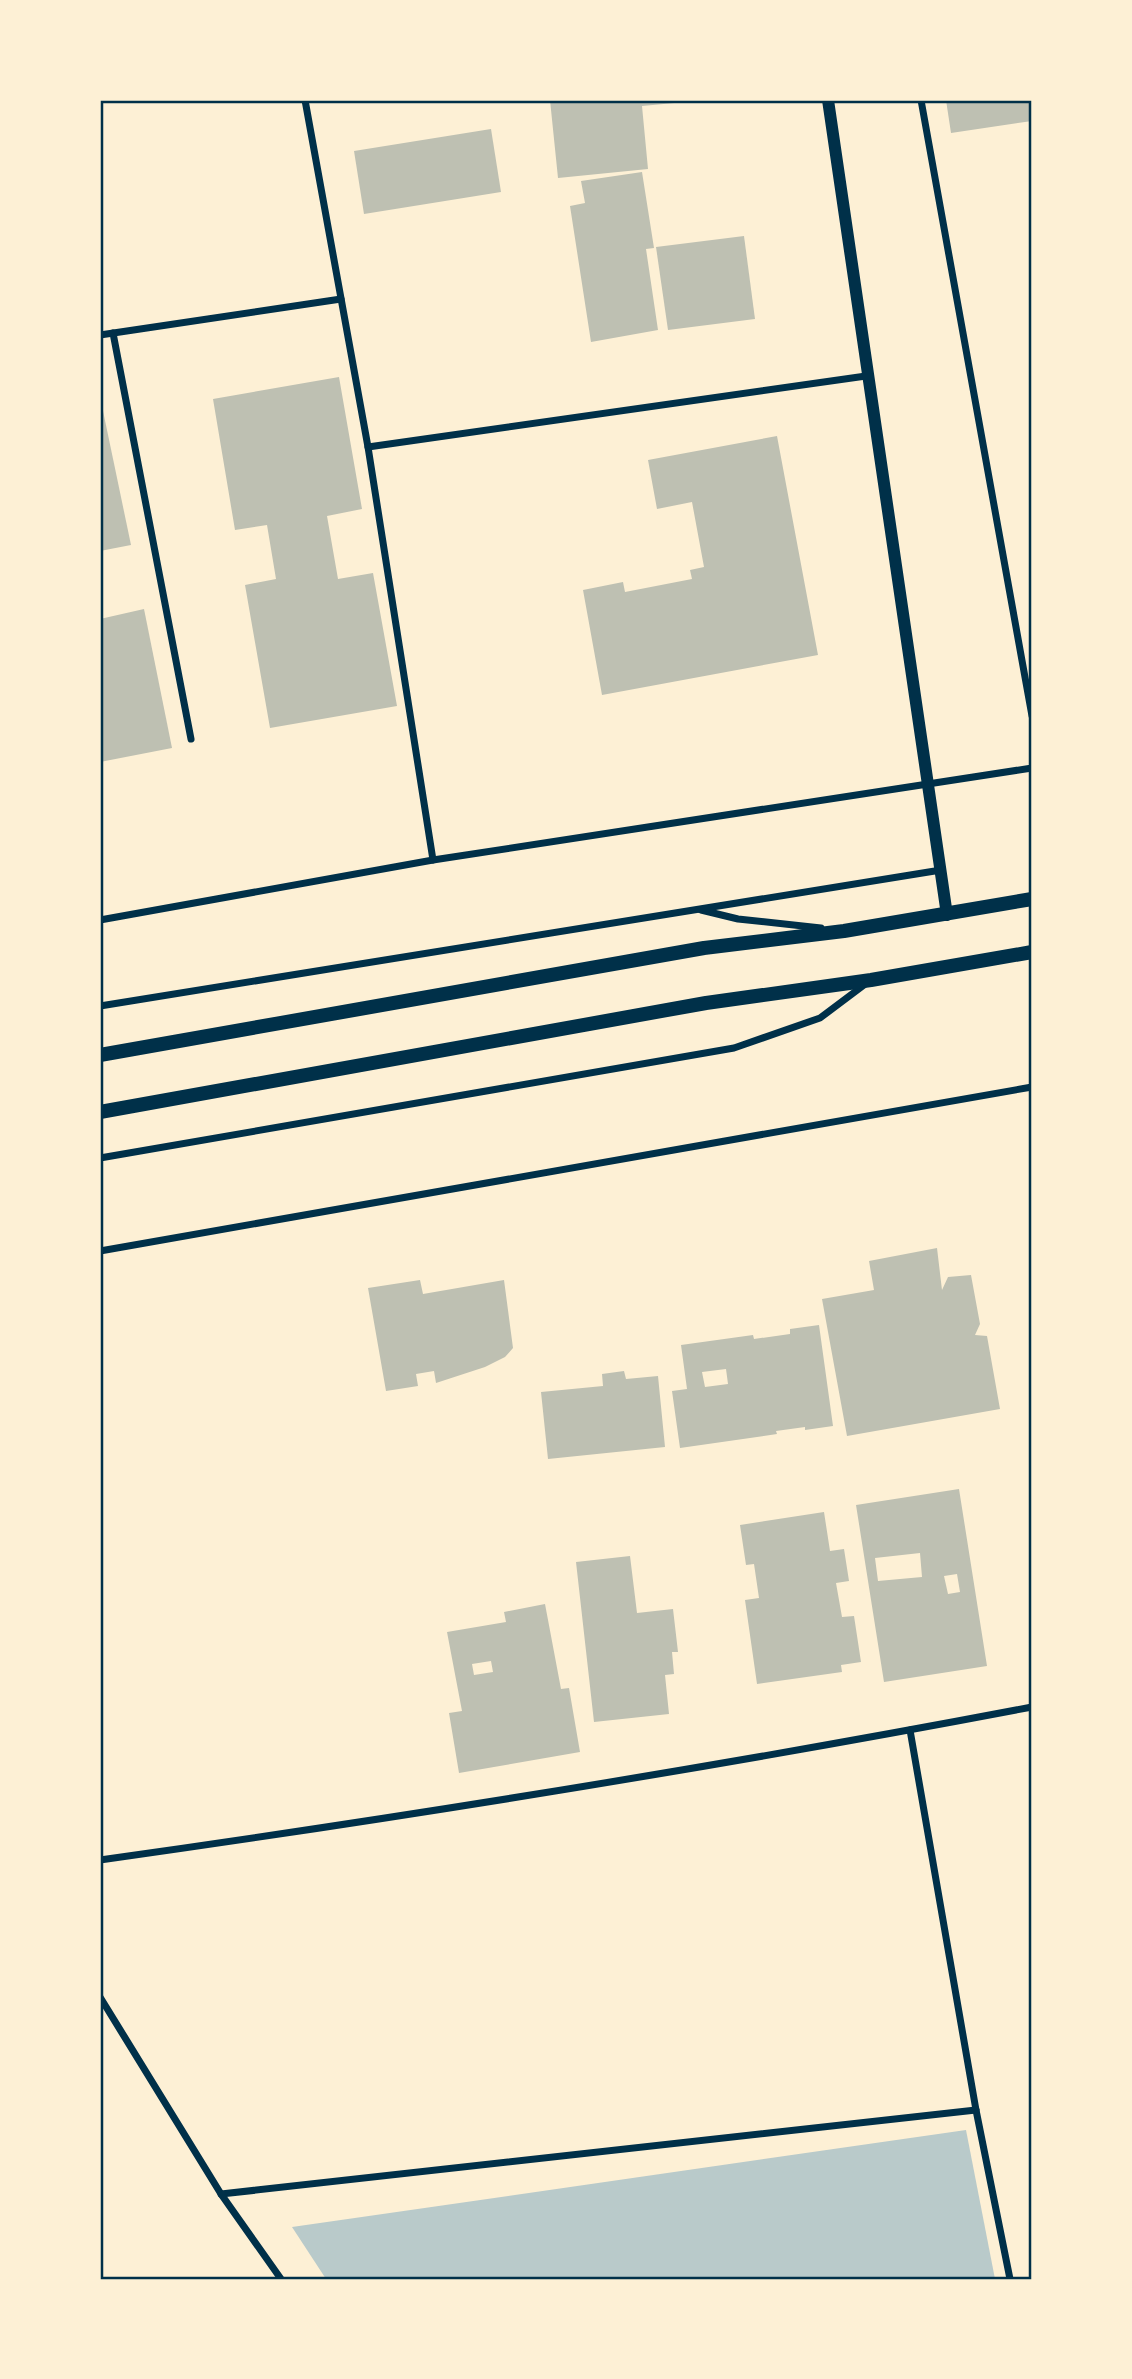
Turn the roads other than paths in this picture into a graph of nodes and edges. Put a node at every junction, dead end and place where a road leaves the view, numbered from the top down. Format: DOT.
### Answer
graph roads {
  1 [pos="305,100"];
  2 [pos="828,100"];
  3 [pos="921,100"];
  4 [pos="341,299"];
  5 [pos="113,333"];
  6 [pos="100,335"];
  7 [pos="866,376"];
  8 [pos="368,447"];
  9 [pos="1032,716"];
  10 [pos="191,739"];
  11 [pos="1032,768"];
  12 [pos="928,784"];
  13 [pos="433,860"];
  14 [pos="941,870"];
  15 [pos="1032,899"];
  16 [pos="697,909"];
  17 [pos="947,915"];
  18 [pos="100,919"];
  19 [pos="844,931"];
  20 [pos="1032,952"];
  21 [pos="871,980"];
  22 [pos="100,1006"];
  23 [pos="100,1055"];
  24 [pos="1032,1087"];
  25 [pos="100,1112"];
  26 [pos="100,1158"];
  27 [pos="100,1251"];
  28 [pos="1032,1707"];
  29 [pos="910,1730"];
  30 [pos="100,1860"];
  31 [pos="100,1997"];
  32 [pos="976,2110"];
  33 [pos="221,2194"];
  34 [pos="281,2279"];
  35 [pos="1010,2279"];
  1 -- 4 [label="street"];
  2 -- 7 [label="street"];
  3 -- 9 [label="street"];
  4 -- 5 [label="street"];
  4 -- 8 [label="street"];
  5 -- 6 [label="street"];
  5 -- 10 [label="street"];
  7 -- 8 [label="street"];
  7 -- 12 [label="street"];
  8 -- 13 [label="street"];
  11 -- 12 [label="street"];
  12 -- 13 [label="street"];
  12 -- 14 [label="street"];
  13 -- 18 [label="street"];
  14 -- 16 [label="street"];
  14 -- 17 [label="street"];
  15 -- 17 [label="main road"];
  16 -- 19 [label="street"];
  16 -- 22 [label="street"];
  17 -- 19 [label="main road"];
  19 -- 23 [label="main road"];
  20 -- 21 [label="main road"];
  21 -- 25 [label="main road"];
  21 -- 26 [label="street"];
  24 -- 27 [label="street"];
  28 -- 29 [label="street"];
  29 -- 30 [label="street"];
  29 -- 32 [label="street"];
  31 -- 33 [label="street"];
  32 -- 33 [label="street"];
  32 -- 35 [label="street"];
  33 -- 34 [label="street"];
}
